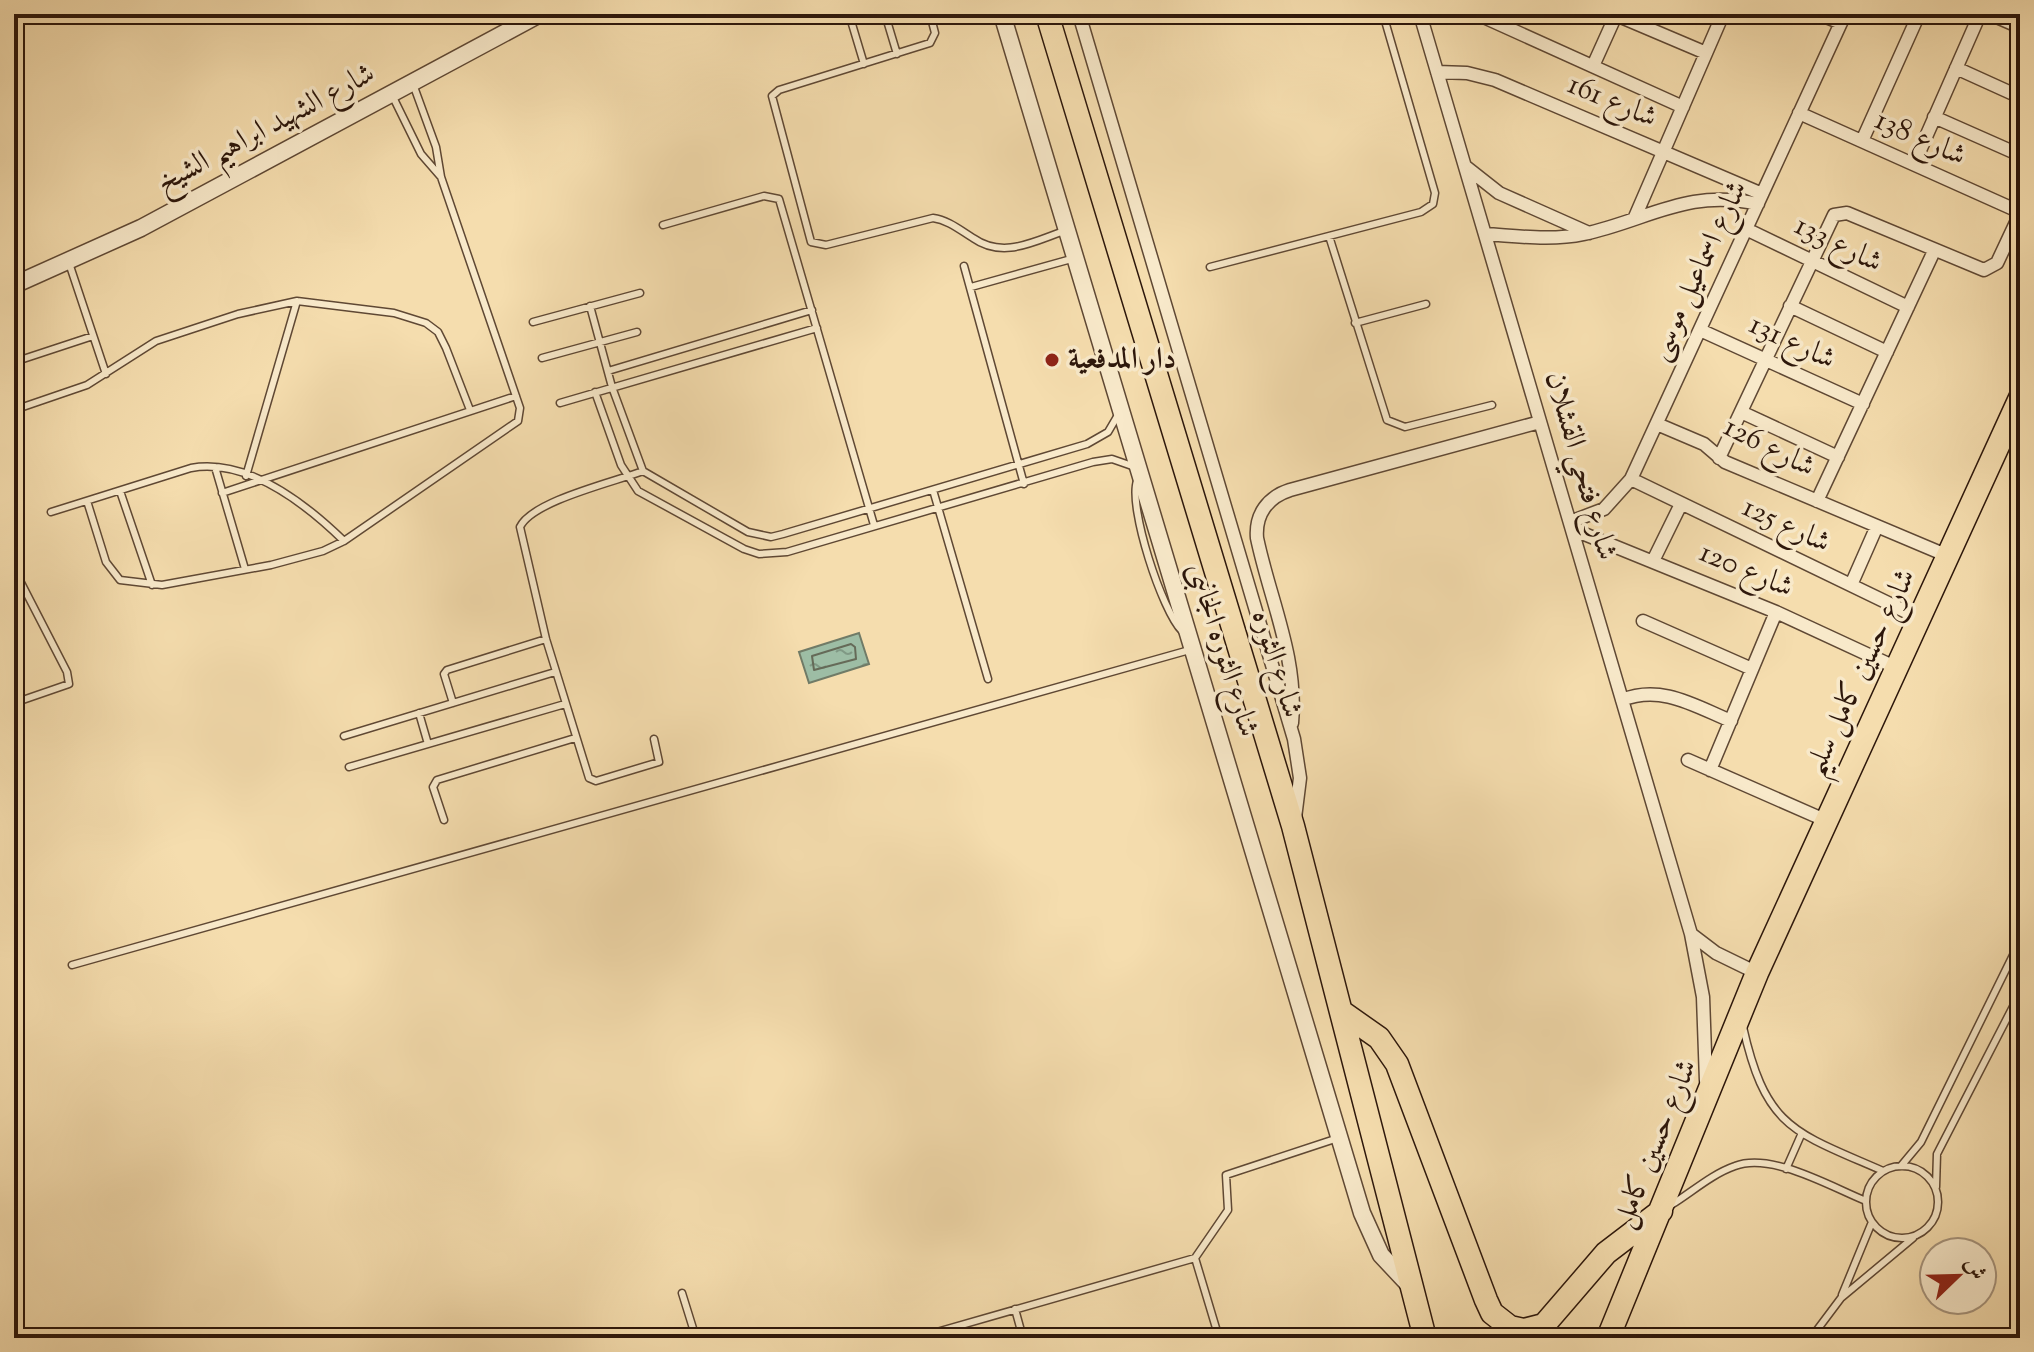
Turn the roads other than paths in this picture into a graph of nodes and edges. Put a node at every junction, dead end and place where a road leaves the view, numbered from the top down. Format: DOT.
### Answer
graph roads {
  1 [pos="19,14"];
  2 [pos="540,14"];
  3 [pos="849,14"];
  4 [pos="885,14"];
  5 [pos="930,14"];
  6 [pos="1002,14"];
  7 [pos="1047,14"];
  8 [pos="1079,14"];
  9 [pos="1383,14"];
  10 [pos="1420,14"];
  11 [pos="1477,14"];
  12 [pos="1615,14"];
  13 [pos="1723,14"];
  14 [pos="1819,14"];
  15 [pos="1919,14"];
  16 [pos="1980,14"];
  17 [pos="1990,14"];
  18 [pos="1843,18"];
  19 [pos="14,27"];
  20 [pos="2020,27"];
  21 [pos="1706,53"];
  22 [pos="897,54"];
  23 [pos="864,64"];
  24 [pos="1593,66"];
  25 [pos="1956,68"];
  26 [pos="1437,72"];
  27 [pos="413,83"];
  28 [pos="392,95"];
  29 [pos="2020,97"];
  30 [pos="1683,107"];
  31 [pos="1799,113"];
  32 [pos="1934,117"];
  33 [pos="1862,141"];
  34 [pos="1664,152"];
  35 [pos="2020,155"];
  36 [pos="1914,164"];
  37 [pos="1465,165"];
  38 [pos="441,177"];
  39 [pos="1760,199"];
  40 [pos="2020,213"];
  41 [pos="1635,217"];
  42 [pos="663,225"];
  43 [pos="1746,229"];
  44 [pos="1068,230"];
  45 [pos="1589,233"];
  46 [pos="1485,234"];
  47 [pos="1329,236"];
  48 [pos="1934,251"];
  49 [pos="1075,258"];
  50 [pos="68,260"];
  51 [pos="1811,261"];
  52 [pos="964,266"];
  53 [pos="1210,267"];
  54 [pos="14,285"];
  55 [pos="971,287"];
  56 [pos="640,293"];
  57 [pos="297,301"];
  58 [pos="1426,304"];
  59 [pos="590,306"];
  60 [pos="1790,306"];
  61 [pos="1908,307"];
  62 [pos="812,310"];
  63 [pos="533,322"];
  64 [pos="1355,323"];
  65 [pos="817,328"];
  66 [pos="1700,330"];
  67 [pos="637,332"];
  68 [pos="93,336"];
  69 [pos="600,342"];
  70 [pos="1887,352"];
  71 [pos="542,358"];
  72 [pos="1765,359"];
  73 [pos="14,362"];
  74 [pos="608,371"];
  75 [pos="106,374"];
  76 [pos="612,387"];
  77 [pos="595,392"];
  78 [pos="516,396"];
  79 [pos="2020,398"];
  80 [pos="560,403"];
  81 [pos="1863,404"];
  82 [pos="1492,405"];
  83 [pos="14,410"];
  84 [pos="470,410"];
  85 [pos="1120,410"];
  86 [pos="1741,412"];
  87 [pos="1540,422"];
  88 [pos="1657,424"];
  89 [pos="1095,441"];
  90 [pos="1838,457"];
  91 [pos="1719,458"];
  92 [pos="1101,460"];
  93 [pos="1019,465"];
  94 [pos="215,467"];
  95 [pos="643,471"];
  96 [pos="1139,471"];
  97 [pos="246,476"];
  98 [pos="626,477"];
  99 [pos="1631,479"];
  100 [pos="259,480"];
  101 [pos="1024,484"];
  102 [pos="933,490"];
  103 [pos="120,491"];
  104 [pos="222,493"];
  105 [pos="87,501"];
  106 [pos="1817,501"];
  107 [pos="1681,504"];
  108 [pos="937,508"];
  109 [pos="869,509"];
  110 [pos="51,512"];
  111 [pos="874,525"];
  112 [pos="1571,525"];
  113 [pos="1877,526"];
  114 [pos="344,541"];
  115 [pos="1948,556"];
  116 [pos="1653,561"];
  117 [pos="14,569"];
  118 [pos="245,569"];
  119 [pos="152,585"];
  120 [pos="1851,585"];
  121 [pos="1776,612"];
  122 [pos="1919,618"];
  123 [pos="1643,621"];
  124 [pos="546,639"];
  125 [pos="1191,642"];
  126 [pos="1897,668"];
  127 [pos="1752,669"];
  128 [pos="555,672"];
  129 [pos="988,679"];
  130 [pos="1622,700"];
  131 [pos="14,703"];
  132 [pos="453,703"];
  133 [pos="565,704"];
  134 [pos="419,713"];
  135 [pos="1731,721"];
  136 [pos="1292,731"];
  137 [pos="344,736"];
  138 [pos="575,738"];
  139 [pos="654,739"];
  140 [pos="428,744"];
  141 [pos="1688,760"];
  142 [pos="349,767"];
  143 [pos="1710,770"];
  144 [pos="444,820"];
  145 [pos="1827,821"];
  146 [pos="1293,826"];
  147 [pos="14,901"];
  148 [pos="17,912"];
  149 [pos="1691,934"];
  150 [pos="2020,941"];
  151 [pos="72,965"];
  152 [pos="1757,973"];
  153 [pos="2020,993"];
  154 [pos="1342,1012"];
  155 [pos="1740,1016"];
  156 [pos="1705,1105"];
  157 [pos="1801,1135"];
  158 [pos="1338,1138"];
  159 [pos="1901,1166"];
  160 [pos="1786,1169"];
  161 [pos="1883,1171"];
  162 [pos="1936,1191"];
  163 [pos="1866,1201"];
  164 [pos="1661,1211"];
  165 [pos="1872,1222"];
  166 [pos="1918,1235"];
  167 [pos="1195,1258"];
  168 [pos="1413,1288"];
  169 [pos="682,1293"];
  170 [pos="1841,1298"];
  171 [pos="1015,1309"];
  172 [pos="696,1338"];
  173 [pos="916,1338"];
  174 [pos="1023,1338"];
  175 [pos="1219,1338"];
  176 [pos="1425,1338"];
  177 [pos="1608,1338"];
  178 [pos="1811,1338"];
  1 -- 19 [label="lane"];
  2 -- 27 [label="street, شارع الشهيد ابراهيم الشيخ"];
  3 -- 23 [label="lane"];
  4 -- 22 [label="lane"];
  5 -- 22 [label="lane"];
  6 -- 44 [label="street, شارع الثوره الجانبى"];
  7 -- 146 [label="highway, شارع الثوره"];
  8 -- 136 [label="street, شارع الثوره الجانبى"];
  9 -- 47 [label="lane"];
  10 -- 26 [label="street, شارع فتحي القشلان"];
  11 -- 24 [label="street"];
  12 -- 21 [label="street"];
  12 -- 24 [label="street"];
  13 -- 21 [label="street"];
  14 -- 18 [label="street"];
  15 -- 33 [label="street"];
  16 -- 25 [label="street"];
  17 -- 20 [label="street"];
  18 -- 31 [label="street, شارع اسماعيل موسى"];
  21 -- 30 [label="street"];
  22 -- 23 [label="lane"];
  23 -- 44 [label="lane"];
  24 -- 30 [label="street"];
  25 -- 29 [label="street"];
  25 -- 32 [label="street"];
  26 -- 34 [label="street, شارع 161"];
  26 -- 37 [label="street, شارع فتحي القشلان"];
  27 -- 28 [label="street, شارع الشهيد ابراهيم الشيخ"];
  27 -- 38 [label="lane"];
  28 -- 38 [label="lane"];
  28 -- 50 [label="street, شارع الشهيد ابراهيم الشيخ"];
  30 -- 34 [label="street"];
  31 -- 33 [label="street, شارع 138"];
  31 -- 39 [label="street, شارع اسماعيل موسى"];
  32 -- 35 [label="street"];
  32 -- 36 [label="street"];
  33 -- 36 [label="street, شارع 138"];
  34 -- 39 [label="street, شارع 161"];
  34 -- 41 [label="street"];
  36 -- 40 [label="street, شارع 138"];
  37 -- 45 [label="street"];
  37 -- 46 [label="street, شارع فتحي القشلان"];
  38 -- 78 [label="lane"];
  39 -- 41 [label="street"];
  39 -- 43 [label="street, شارع اسماعيل موسى"];
  40 -- 48 [label="street"];
  41 -- 45 [label="street"];
  42 -- 62 [label="lane"];
  43 -- 51 [label="street, شارع 133"];
  43 -- 66 [label="street, شارع اسماعيل موسى"];
  44 -- 49 [label="street, شارع الثوره الجانبى"];
  45 -- 46 [label="street"];
  46 -- 87 [label="street, شارع فتحي القشلان"];
  47 -- 53 [label="lane"];
  47 -- 64 [label="lane"];
  48 -- 51 [label="street"];
  48 -- 61 [label="street"];
  49 -- 55 [label="lane"];
  49 -- 85 [label="street, شارع الثوره الجانبى"];
  50 -- 54 [label="street, شارع الشهيد ابراهيم الشيخ"];
  50 -- 68 [label="lane"];
  51 -- 60 [label="street"];
  51 -- 61 [label="street, شارع 133"];
  52 -- 55 [label="lane"];
  55 -- 93 [label="lane"];
  56 -- 59 [label="lane"];
  57 -- 75 [label="lane"];
  57 -- 84 [label="lane"];
  57 -- 97 [label="lane"];
  58 -- 64 [label="lane"];
  59 -- 63 [label="lane"];
  59 -- 69 [label="lane"];
  60 -- 70 [label="street"];
  60 -- 72 [label="street"];
  61 -- 70 [label="street"];
  62 -- 65 [label="lane"];
  62 -- 74 [label="lane"];
  64 -- 82 [label="lane"];
  65 -- 76 [label="lane"];
  65 -- 109 [label="lane"];
  66 -- 72 [label="street, شارع 131"];
  66 -- 88 [label="street, شارع اسماعيل موسى"];
  67 -- 69 [label="lane"];
  68 -- 73 [label="lane"];
  68 -- 75 [label="lane"];
  69 -- 71 [label="lane"];
  69 -- 74 [label="lane"];
  70 -- 81 [label="street"];
  72 -- 81 [label="street, شارع 131"];
  72 -- 86 [label="street"];
  74 -- 76 [label="lane"];
  75 -- 83 [label="lane"];
  76 -- 77 [label="lane"];
  76 -- 95 [label="lane"];
  77 -- 80 [label="lane"];
  77 -- 98 [label="lane"];
  78 -- 84 [label="lane"];
  78 -- 114 [label="lane"];
  79 -- 115 [label="highway, شارع حسين كامل سليم"];
  81 -- 90 [label="street"];
  84 -- 100 [label="lane"];
  85 -- 89 [label="lane"];
  85 -- 96 [label="street, شارع الثوره الجانبى"];
  86 -- 90 [label="street"];
  86 -- 91 [label="street"];
  87 -- 112 [label="street, شارع فتحي القشلان"];
  87 -- 136 [label="street"];
  88 -- 91 [label="street, شارع 126"];
  88 -- 99 [label="street, شارع اسماعيل موسى"];
  89 -- 92 [label="lane"];
  89 -- 93 [label="lane"];
  90 -- 106 [label="street"];
  91 -- 106 [label="street, شارع 126"];
  92 -- 96 [label="lane"];
  92 -- 101 [label="lane"];
  93 -- 101 [label="lane"];
  93 -- 102 [label="lane"];
  94 -- 97 [label="lane"];
  94 -- 103 [label="lane"];
  94 -- 104 [label="lane"];
  95 -- 98 [label="lane"];
  95 -- 109 [label="lane"];
  96 -- 125 [label="street, شارع الثوره الجانبى"];
  97 -- 100 [label="lane"];
  98 -- 111 [label="lane"];
  98 -- 124 [label="lane"];
  99 -- 107 [label="street, شارع 125"];
  99 -- 112 [label="street, شارع اسماعيل موسى"];
  100 -- 104 [label="lane"];
  100 -- 114 [label="lane"];
  101 -- 108 [label="lane"];
  102 -- 108 [label="lane"];
  102 -- 109 [label="lane"];
  103 -- 105 [label="lane"];
  103 -- 119 [label="lane"];
  104 -- 118 [label="lane"];
  105 -- 110 [label="lane"];
  105 -- 119 [label="lane"];
  106 -- 113 [label="street, شارع 126"];
  107 -- 116 [label="street"];
  107 -- 120 [label="street, شارع 125"];
  108 -- 111 [label="lane"];
  108 -- 129 [label="lane"];
  109 -- 111 [label="lane"];
  112 -- 116 [label="street, شارع 120"];
  112 -- 130 [label="street, شارع فتحي القشلان"];
  113 -- 115 [label="street, شارع 126"];
  113 -- 120 [label="street"];
  114 -- 118 [label="lane"];
  115 -- 122 [label="highway, شارع حسين كامل سليم"];
  116 -- 121 [label="street, شارع 120"];
  117 -- 131 [label="lane"];
  118 -- 119 [label="lane"];
  120 -- 122 [label="street, شارع 125"];
  121 -- 126 [label="street, شارع 120"];
  121 -- 127 [label="street"];
  122 -- 126 [label="highway, شارع حسين كامل سليم"];
  123 -- 127 [label="street"];
  124 -- 128 [label="lane"];
  124 -- 132 [label="lane"];
  125 -- 151 [label="lane"];
  125 -- 158 [label="street, شارع الثوره الجانبى"];
  126 -- 145 [label="highway, شارع حسين كامل سليم"];
  127 -- 135 [label="street"];
  128 -- 132 [label="lane"];
  128 -- 133 [label="lane"];
  130 -- 135 [label="street"];
  130 -- 149 [label="street, شارع فتحي القشلان"];
  132 -- 134 [label="lane"];
  133 -- 138 [label="lane"];
  133 -- 140 [label="lane"];
  134 -- 137 [label="lane"];
  134 -- 140 [label="lane"];
  135 -- 143 [label="street"];
  136 -- 146 [label="street, شارع الثوره الجانبى"];
  138 -- 139 [label="lane"];
  138 -- 144 [label="lane"];
  140 -- 142 [label="lane"];
  141 -- 143 [label="street"];
  143 -- 145 [label="street"];
  145 -- 152 [label="highway, شارع حسين كامل سليم"];
  146 -- 154 [label="highway, شارع الثوره"];
  147 -- 148 [label="lane"];
  149 -- 152 [label="street"];
  149 -- 156 [label="street, شارع فتحي القشلان"];
  150 -- 159 [label="lane"];
  152 -- 155 [label="highway, شارع حسين كامل"];
  153 -- 162 [label="lane"];
  154 -- 164 [label="highway"];
  154 -- 168 [label="highway, شارع الثوره"];
  155 -- 156 [label="highway, شارع حسين كامل"];
  155 -- 157 [label="lane"];
  156 -- 164 [label="highway, شارع حسين كامل"];
  157 -- 160 [label="lane"];
  157 -- 161 [label="lane"];
  158 -- 167 [label="lane"];
  158 -- 168 [label="street, شارع الثوره الجانبى"];
  159 -- 161 [label="lane"];
  159 -- 162 [label="lane"];
  160 -- 163 [label="lane"];
  160 -- 164 [label="lane"];
  161 -- 163 [label="lane"];
  162 -- 166 [label="lane"];
  163 -- 165 [label="lane"];
  164 -- 177 [label="highway, شارع حسين كامل"];
  165 -- 166 [label="lane"];
  165 -- 170 [label="lane"];
  166 -- 170 [label="lane"];
  167 -- 171 [label="lane"];
  167 -- 175 [label="lane"];
  168 -- 176 [label="highway, شارع الثوره"];
  169 -- 172 [label="lane"];
  170 -- 178 [label="lane"];
  171 -- 173 [label="lane"];
  171 -- 174 [label="lane"];
}
